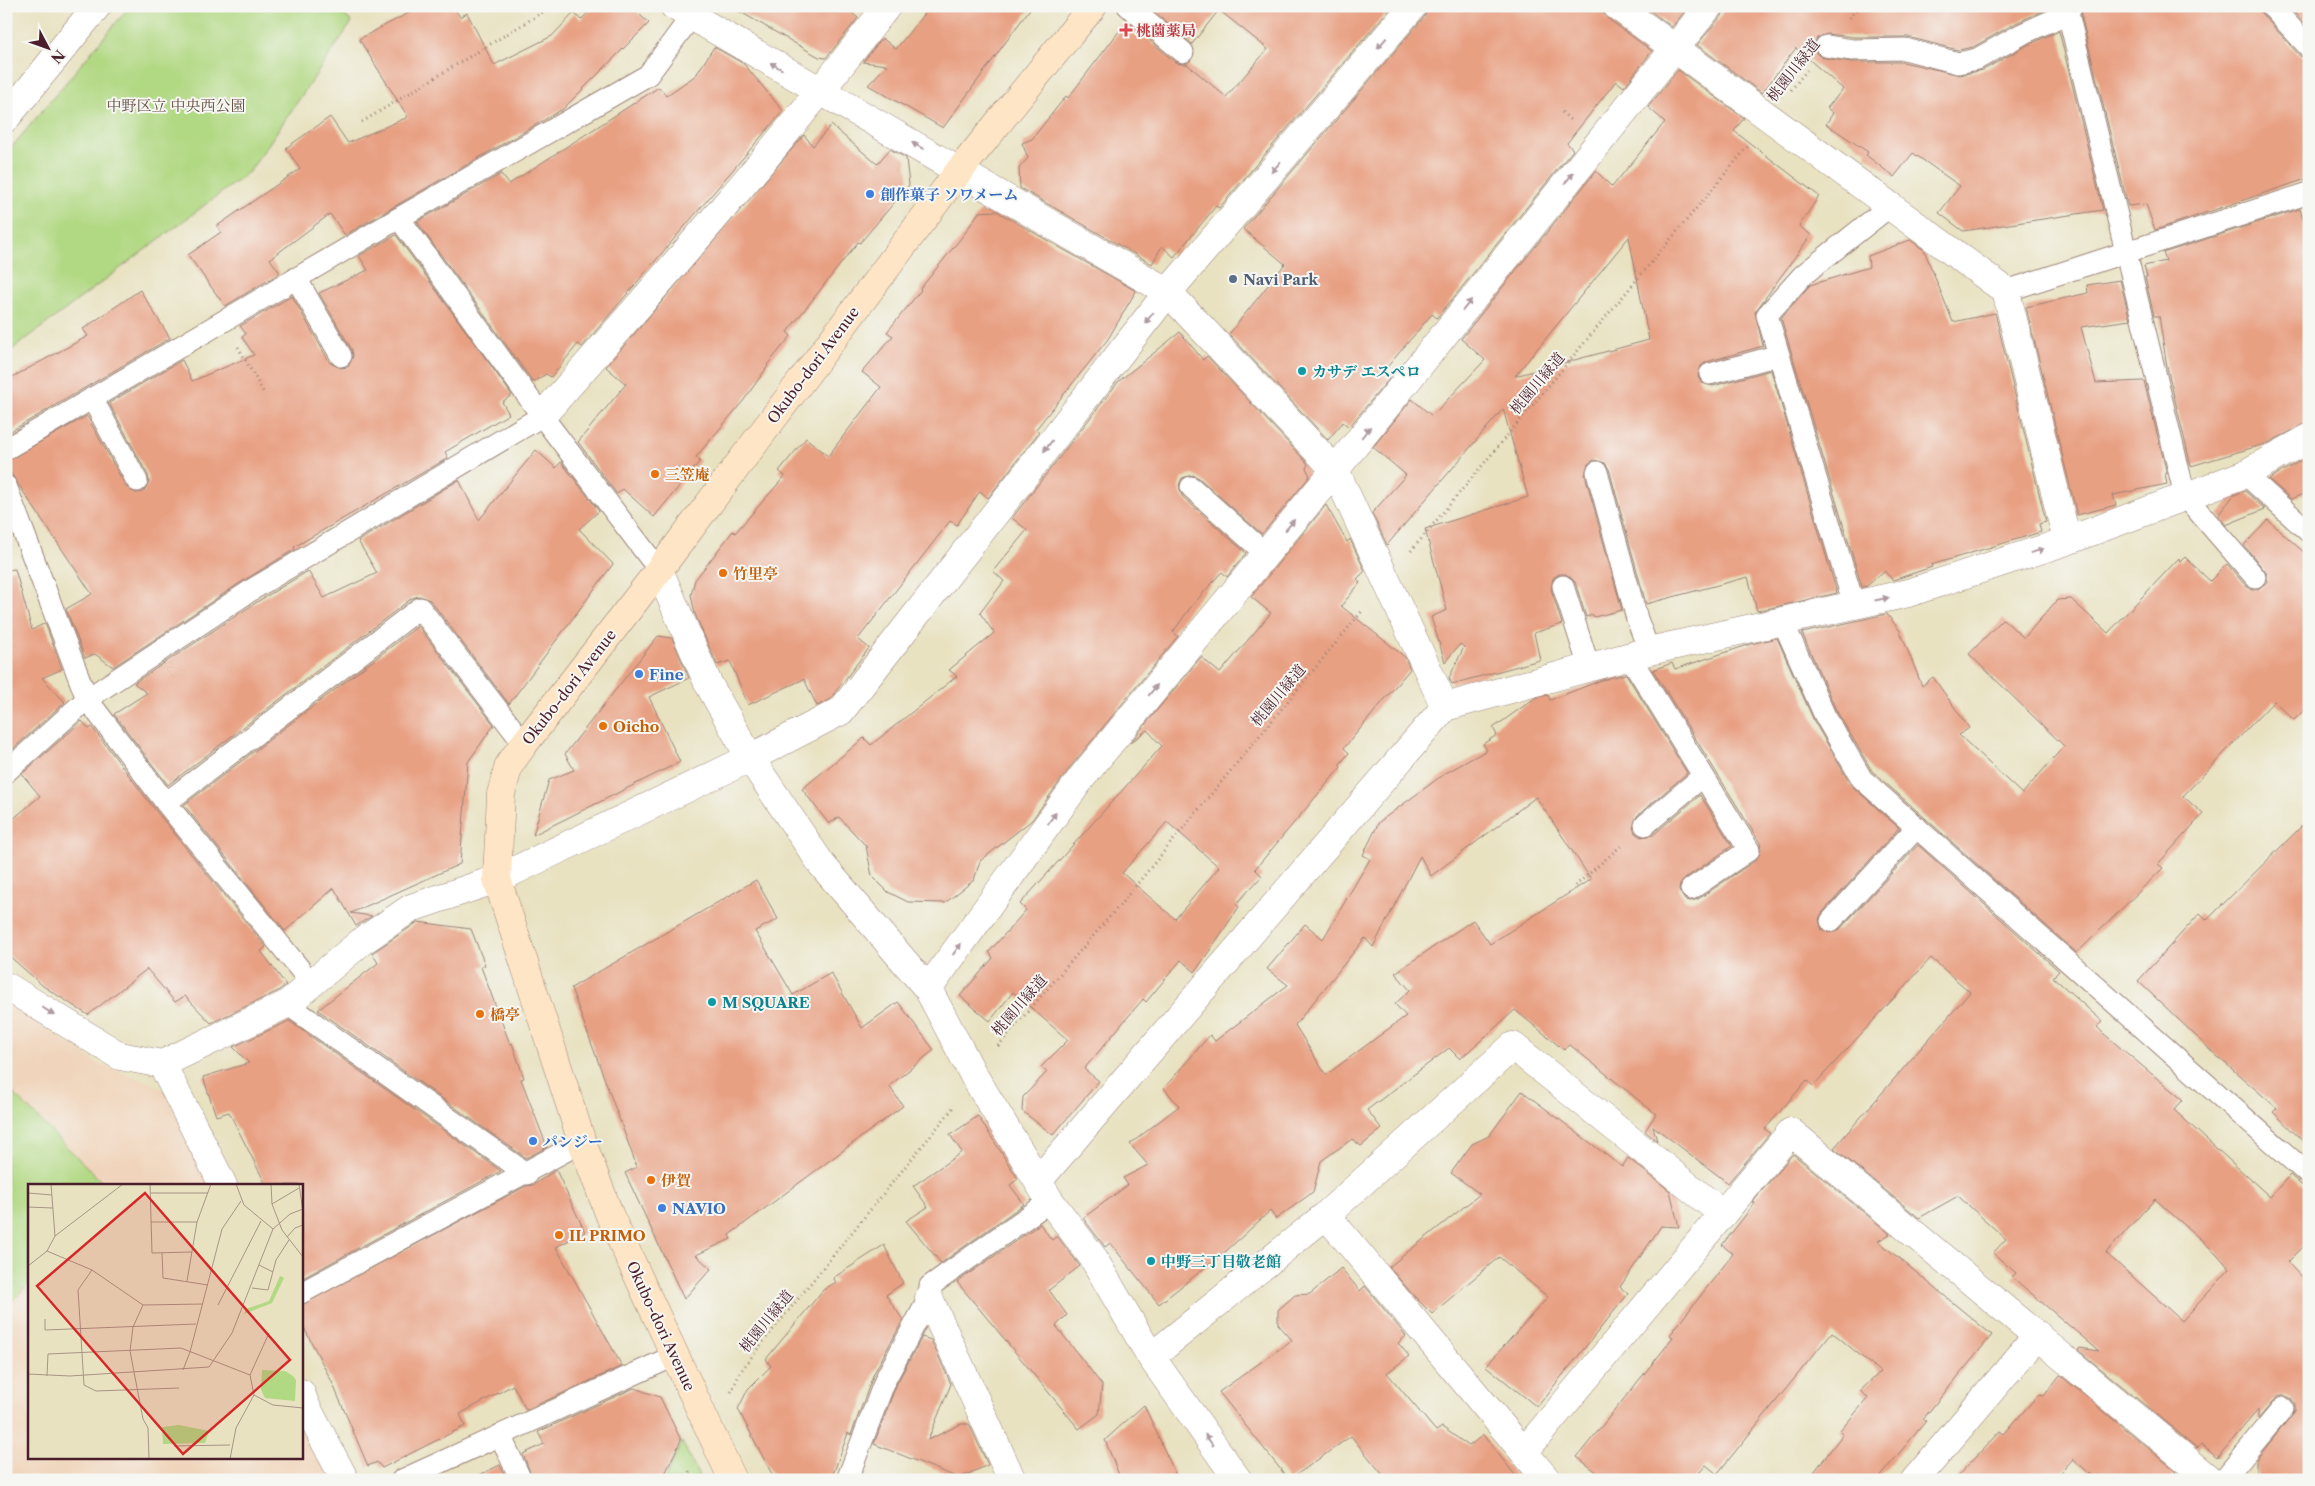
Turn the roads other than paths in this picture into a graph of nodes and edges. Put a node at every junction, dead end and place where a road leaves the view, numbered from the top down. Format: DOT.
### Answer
graph roads {
  1 [pos="97,6"];
  2 [pos="887,6"];
  3 [pos="1093,6"];
  4 [pos="1128,6"];
  5 [pos="1413,6"];
  6 [pos="1617,6"];
  7 [pos="1709,6"];
  8 [pos="2271,6"];
  9 [pos="688,10"];
  10 [pos="2070,10"];
  11 [pos="1826,46"];
  12 [pos="2309,47"];
  13 [pos="1674,48"];
  14 [pos="1183,52"];
  15 [pos="821,92"];
  16 [pos="6,118"];
  17 [pos="960,170"];
  18 [pos="2309,194"];
  19 [pos="1890,206"];
  20 [pos="399,218"];
  21 [pos="2126,253"];
  22 [pos="296,278"];
  23 [pos="2006,291"];
  24 [pos="1168,292"];
  25 [pos="1779,355"];
  26 [pos="342,356"];
  27 [pos="1710,374"];
  28 [pos="92,398"];
  29 [pos="542,416"];
  30 [pos="2309,438"];
  31 [pos="6,449"];
  32 [pos="1335,470"];
  33 [pos="1597,472"];
  34 [pos="2245,474"];
  35 [pos="137,482"];
  36 [pos="6,486"];
  37 [pos="1191,487"];
  38 [pos="2184,496"];
  39 [pos="2309,532"];
  40 [pos="2067,541"];
  41 [pos="1266,554"];
  42 [pos="659,570"];
  43 [pos="2255,577"];
  44 [pos="1563,586"];
  45 [pos="1854,605"];
  46 [pos="1783,622"];
  47 [pos="1639,654"];
  48 [pos="1589,667"];
  49 [pos="87,699"];
  50 [pos="1445,707"];
  51 [pos="524,744"];
  52 [pos="750,758"];
  53 [pos="6,772"];
  54 [pos="1703,776"];
  55 [pos="166,803"];
  56 [pos="1645,825"];
  57 [pos="1917,827"];
  58 [pos="497,879"];
  59 [pos="1691,890"];
  60 [pos="1831,921"];
  61 [pos="311,983"];
  62 [pos="6,986"];
  63 [pos="928,989"];
  64 [pos="287,1004"];
  65 [pos="162,1064"];
  66 [pos="582,1142"];
  67 [pos="527,1174"];
  68 [pos="2309,1175"];
  69 [pos="222,1184"];
  70 [pos="1044,1191"];
  71 [pos="1722,1214"];
  72 [pos="1326,1215"];
  73 [pos="302,1292"];
  74 [pos="929,1298"];
  75 [pos="2038,1335"];
  76 [pos="674,1356"];
  77 [pos="1151,1357"];
  78 [pos="302,1396"];
  79 [pos="2283,1408"];
  80 [pos="500,1435"];
  81 [pos="1524,1452"];
  82 [pos="345,1480"];
  83 [pos="402,1480"];
  84 [pos="521,1480"];
  85 [pos="733,1480"];
  86 [pos="846,1480"];
  87 [pos="1012,1480"];
  88 [pos="1238,1480"];
  89 [pos="1547,1480"];
  90 [pos="1915,1480"];
  91 [pos="2211,1480"];
  92 [pos="2223,1480"];
  1 -- 16 [label="street"];
  2 -- 15 [label="street"];
  3 -- 17 [label="main road, Okubo-dori Avenue"];
  4 -- 14 [label="lane"];
  5 -- 24 [label="street, one-way"];
  6 -- 13 [label="street"];
  7 -- 13 [label="street"];
  8 -- 12 [label="lane"];
  15 -- 9 [label="street, one-way"];
  9 -- 20 [label="lane"];
  10 -- 11 [label="lane"];
  10 -- 21 [label="lane"];
  13 -- 19 [label="street"];
  32 -- 13 [label="street, one-way"];
  17 -- 15 [label="street, one-way"];
  15 -- 29 [label="street"];
  17 -- 24 [label="street"];
  17 -- 42 [label="main road, Okubo-dori Avenue"];
  18 -- 21 [label="lane"];
  19 -- 23 [label="street"];
  19 -- 25 [label="lane"];
  20 -- 22 [label="lane"];
  20 -- 29 [label="lane"];
  21 -- 23 [label="lane"];
  21 -- 38 [label="lane"];
  22 -- 26 [label="lane"];
  22 -- 28 [label="lane"];
  23 -- 40 [label="street"];
  24 -- 32 [label="street"];
  24 -- 52 [label="street, one-way"];
  25 -- 27 [label="lane"];
  25 -- 45 [label="lane"];
  28 -- 31 [label="lane"];
  28 -- 35 [label="lane"];
  29 -- 42 [label="lane"];
  29 -- 49 [label="lane"];
  30 -- 34 [label="street"];
  41 -- 32 [label="street, one-way"];
  32 -- 50 [label="street"];
  33 -- 47 [label="lane"];
  34 -- 38 [label="street"];
  34 -- 39 [label="lane"];
  36 -- 49 [label="lane"];
  37 -- 41 [label="lane"];
  38 -- 40 [label="street"];
  38 -- 43 [label="lane"];
  45 -- 40 [label="street, one-way"];
  63 -- 41 [label="street, one-way"];
  42 -- 51 [label="main road, Okubo-dori Avenue"];
  42 -- 52 [label="street"];
  44 -- 48 [label="lane"];
  45 -- 46 [label="street"];
  46 -- 47 [label="street"];
  46 -- 57 [label="lane"];
  47 -- 48 [label="street"];
  47 -- 54 [label="lane"];
  48 -- 50 [label="street"];
  49 -- 53 [label="lane"];
  49 -- 55 [label="lane"];
  50 -- 70 [label="street"];
  51 -- 55 [label="lane"];
  51 -- 58 [label="main road, Okubo-dori Avenue"];
  52 -- 58 [label="street"];
  52 -- 63 [label="street"];
  54 -- 56 [label="lane"];
  54 -- 59 [label="lane"];
  55 -- 61 [label="lane"];
  57 -- 60 [label="lane"];
  57 -- 68 [label="lane"];
  58 -- 61 [label="street"];
  58 -- 66 [label="main road, Okubo-dori Avenue"];
  61 -- 64 [label="street"];
  62 -- 65 [label="street, one-way"];
  63 -- 70 [label="street"];
  64 -- 65 [label="street"];
  64 -- 67 [label="lane"];
  65 -- 69 [label="street"];
  66 -- 67 [label="lane"];
  66 -- 76 [label="main road, Okubo-dori Avenue"];
  67 -- 73 [label="lane"];
  70 -- 74 [label="lane"];
  70 -- 77 [label="street"];
  71 -- 72 [label="street"];
  71 -- 75 [label="street"];
  71 -- 81 [label="street"];
  72 -- 77 [label="street"];
  72 -- 81 [label="street"];
  74 -- 86 [label="lane"];
  74 -- 87 [label="street"];
  75 -- 90 [label="street"];
  75 -- 91 [label="street"];
  76 -- 80 [label="lane"];
  76 -- 85 [label="main road, Okubo-dori Avenue"];
  88 -- 77 [label="street, one-way"];
  78 -- 82 [label="street"];
  79 -- 92 [label="lane"];
  80 -- 83 [label="lane"];
  80 -- 84 [label="lane"];
  81 -- 89 [label="street"];
}
